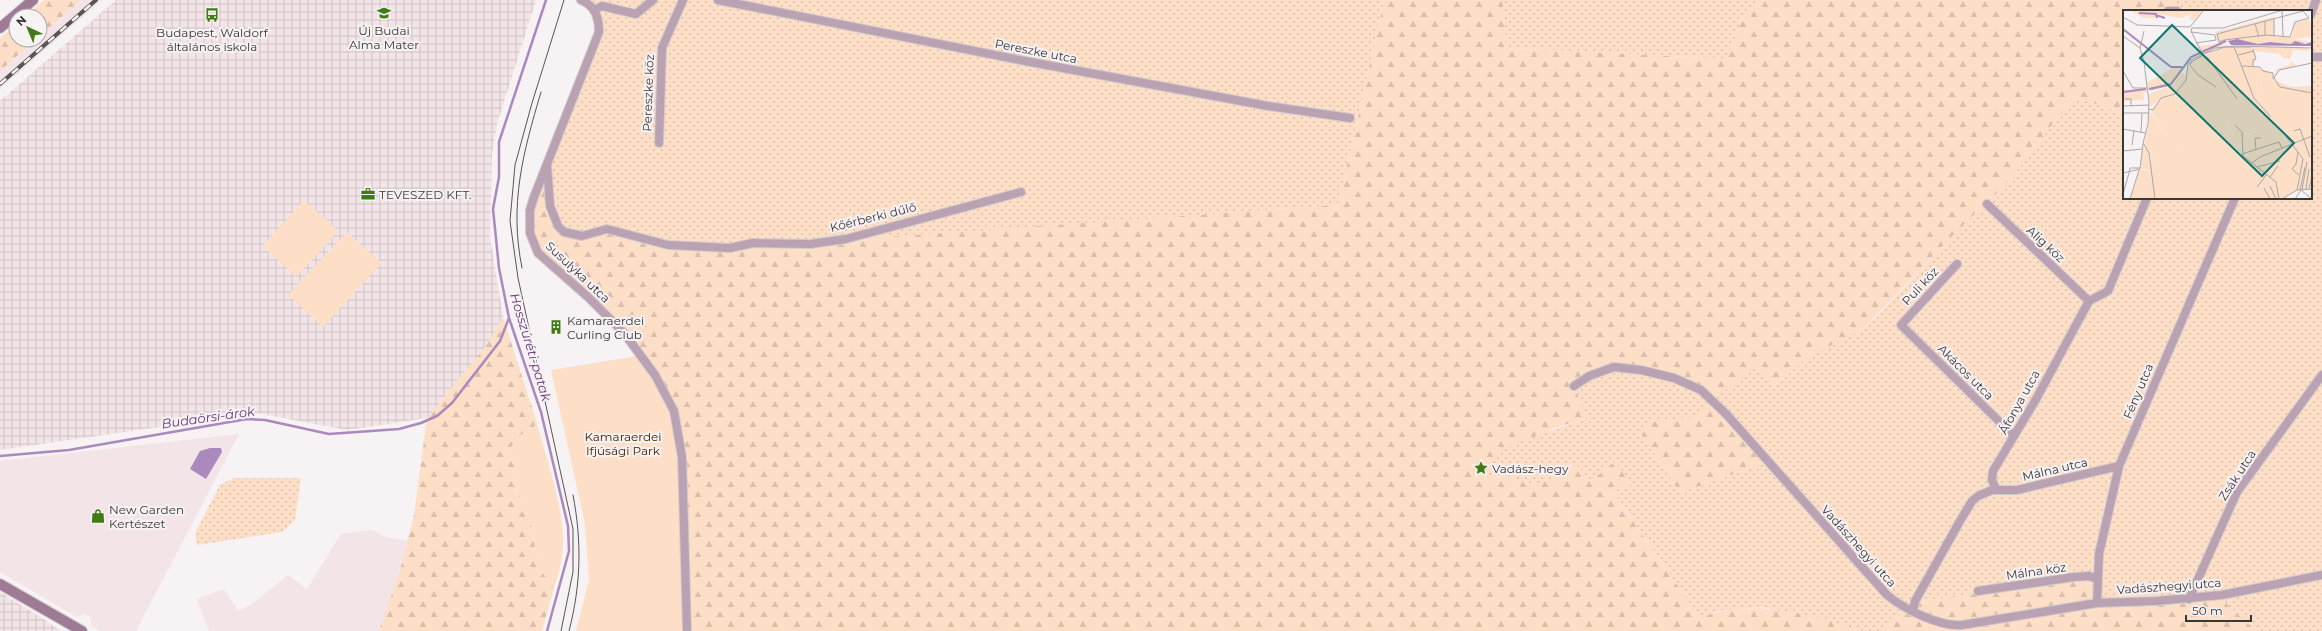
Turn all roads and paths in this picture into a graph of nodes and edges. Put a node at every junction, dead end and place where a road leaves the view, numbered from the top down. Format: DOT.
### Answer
graph roads {
  1 [pos="33,0"];
  2 [pos="581,0"];
  3 [pos="653,0"];
  4 [pos="683,0"];
  5 [pos="718,0"];
  6 [pos="2316,0"];
  7 [pos="594,10"];
  8 [pos="2312,11"];
  9 [pos="0,28"];
  10 [pos="2322,57"];
  11 [pos="2312,58"];
  12 [pos="1350,118"];
  13 [pos="659,143"];
  14 [pos="546,165"];
  15 [pos="1022,192"];
  16 [pos="2147,199"];
  17 [pos="2235,199"];
  18 [pos="1987,204"];
  19 [pos="1957,264"];
  20 [pos="2089,301"];
  21 [pos="1901,325"];
  22 [pos="2322,375"];
  23 [pos="1574,386"];
  24 [pos="2014,436"];
  25 [pos="2119,466"];
  26 [pos="1996,489"];
  27 [pos="2322,576"];
  28 [pos="2097,579"];
  29 [pos="0,584"];
  30 [pos="1978,592"];
  31 [pos="2189,599"];
  32 [pos="2097,603"];
  33 [pos="1913,611"];
  34 [pos="82,631"];
  35 [pos="687,631"];
  1 -- 9 [label="street"];
  2 -- 7 [label="street"];
  3 -- 7 [label="street"];
  4 -- 13 [label="street, Pereszke köz"];
  5 -- 12 [label="street, Pereszke utca"];
  6 -- 8 [label="street"];
  7 -- 14 [label="street, Susulyka utca"];
  10 -- 11 [label="street"];
  14 -- 15 [label="street, Kőérberki dűlő"];
  14 -- 35 [label="street, Susulyka utca"];
  16 -- 20 [label="street"];
  17 -- 25 [label="street, Fény utca"];
  18 -- 20 [label="street, Alig köz"];
  19 -- 21 [label="street, Puli köz"];
  20 -- 24 [label="street, Áfonya utca"];
  21 -- 24 [label="street, Akácos utca"];
  22 -- 31 [label="street, Zsák utca"];
  23 -- 33 [label="street, Vadászhegyi utca"];
  24 -- 26 [label="street, Áfonya utca"];
  25 -- 26 [label="street, Málna utca"];
  25 -- 28 [label="street, Fény utca"];
  26 -- 33 [label="street"];
  27 -- 31 [label="street, Vadászhegyi utca"];
  28 -- 30 [label="street, Málna köz"];
  28 -- 32 [label="street, Fény utca"];
  29 -- 34 [label="street"];
  31 -- 32 [label="street, Vadászhegyi utca"];
  32 -- 33 [label="street, Vadászhegyi utca"];
}
